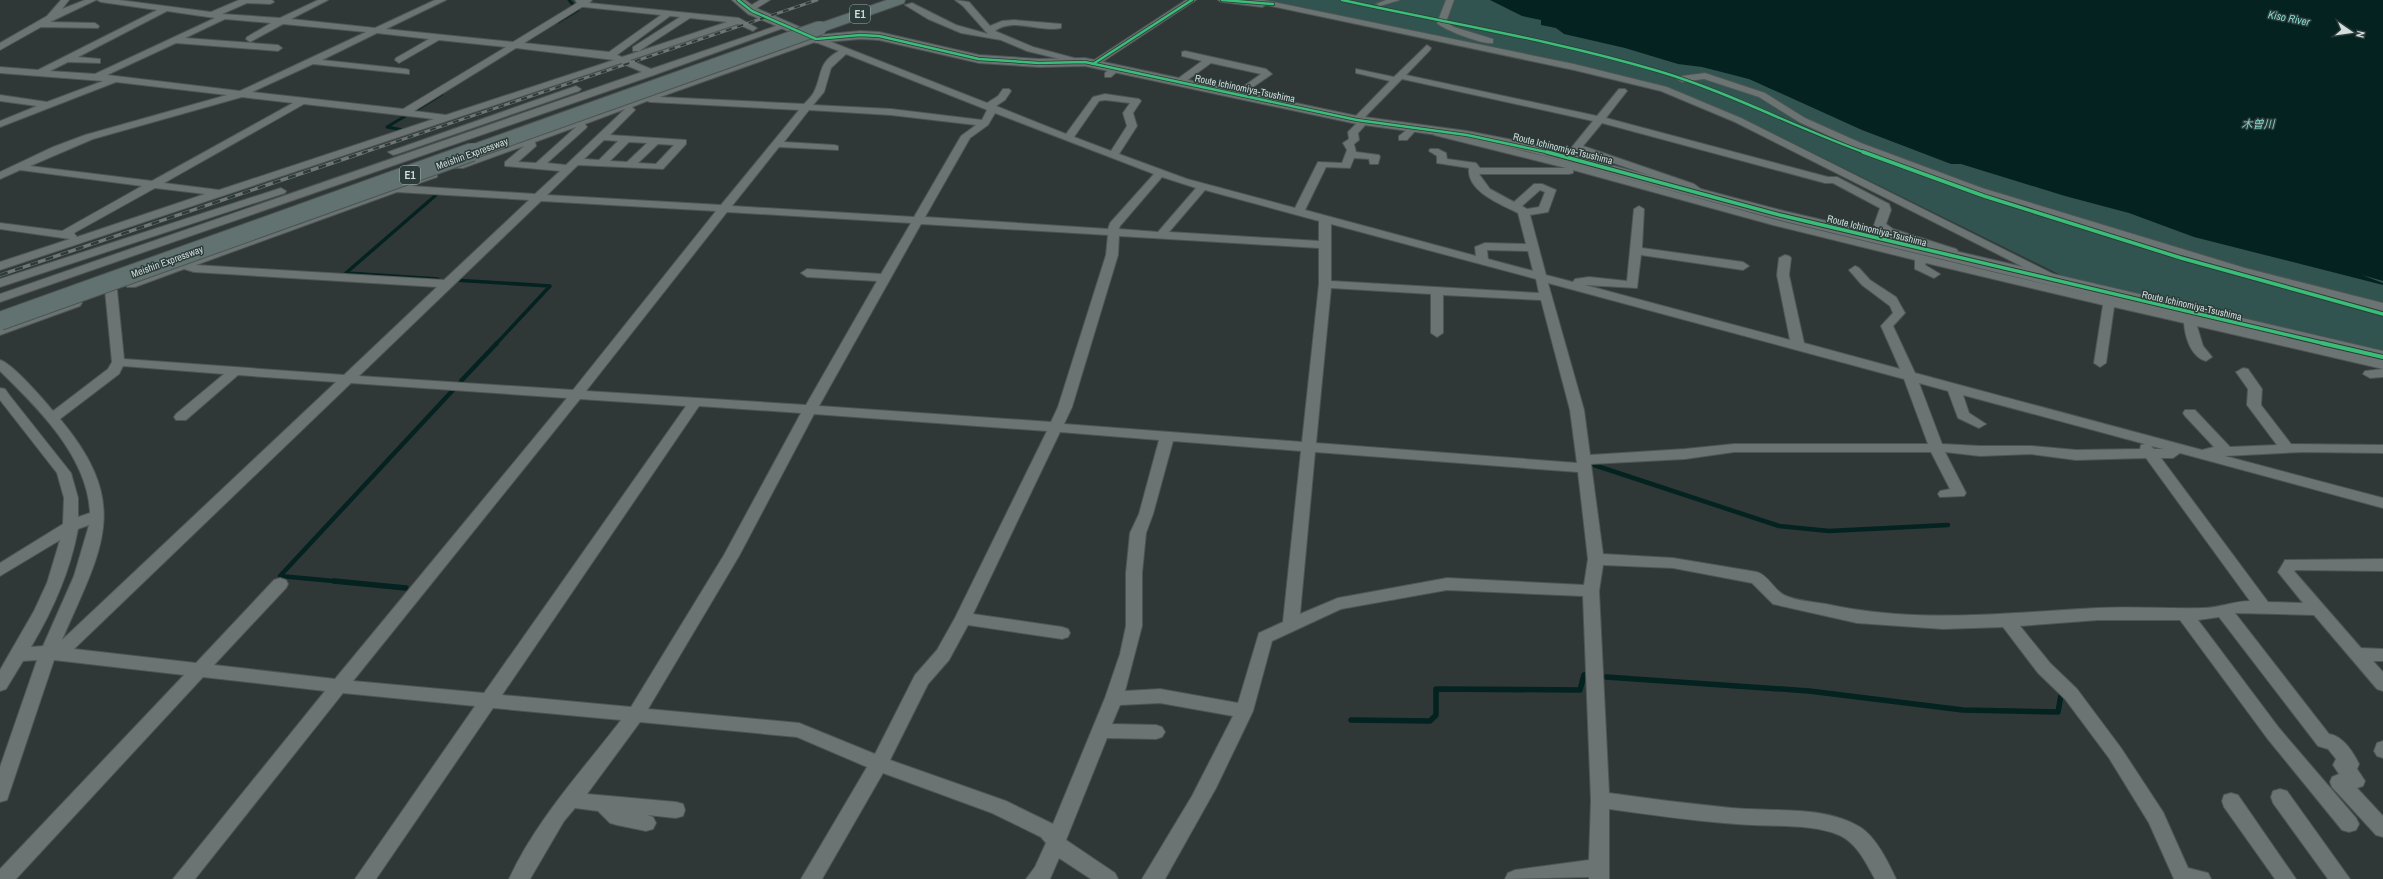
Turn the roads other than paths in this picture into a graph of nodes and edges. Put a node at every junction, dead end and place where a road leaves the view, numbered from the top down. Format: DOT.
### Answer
graph roads {
  1 [pos="65,0"];
  2 [pos="92,0"];
  3 [pos="101,0"];
  4 [pos="246,0"];
  5 [pos="324,0"];
  6 [pos="442,0"];
  7 [pos="738,0"];
  8 [pos="766,0"];
  9 [pos="873,0"];
  10 [pos="960,0"];
  11 [pos="1192,0"];
  12 [pos="1222,0"];
  13 [pos="1252,0"];
  14 [pos="1396,0"];
  15 [pos="1450,0"];
  16 [pos="583,1"];
  17 [pos="270,2"];
  18 [pos="904,2"];
  19 [pos="1274,2"];
  20 [pos="1380,4"];
  21 [pos="141,6"];
  22 [pos="165,9"];
  23 [pos="749,9"];
  24 [pos="124,14"];
  25 [pos="668,14"];
  26 [pos="54,15"];
  27 [pos="212,15"];
  28 [pos="1146,15"];
  29 [pos="688,16"];
  30 [pos="223,17"];
  31 [pos="282,21"];
  32 [pos="739,21"];
  33 [pos="773,21"];
  34 [pos="1159,21"];
  35 [pos="41,24"];
  36 [pos="95,26"];
  37 [pos="785,26"];
  38 [pos="1058,26"];
  39 [pos="753,28"];
  40 [pos="377,30"];
  41 [pos="814,30"];
  42 [pos="990,30"];
  43 [pos="438,37"];
  44 [pos="1002,38"];
  45 [pos="250,39"];
  46 [pos="176,40"];
  47 [pos="516,45"];
  48 [pos="1122,45"];
  49 [pos="0,47"];
  50 [pos="278,48"];
  51 [pos="1135,48"];
  52 [pos="1427,48"];
  53 [pos="845,51"];
  54 [pos="1185,54"];
  55 [pos="611,55"];
  56 [pos="625,58"];
  57 [pos="69,59"];
  58 [pos="399,60"];
  59 [pos="1209,60"];
  60 [pos="97,61"];
  61 [pos="311,61"];
  62 [pos="1089,63"];
  63 [pos="1561,64"];
  64 [pos="637,68"];
  65 [pos="0,70"];
  66 [pos="1359,71"];
  67 [pos="20,72"];
  68 [pos="406,72"];
  69 [pos="38,73"];
  70 [pos="652,73"];
  71 [pos="96,77"];
  72 [pos="1399,78"];
  73 [pos="1682,79"];
  74 [pos="0,80"];
  75 [pos="114,80"];
  76 [pos="1179,82"];
  77 [pos="1622,90"];
  78 [pos="1006,91"];
  79 [pos="241,94"];
  80 [pos="1237,95"];
  81 [pos="646,98"];
  82 [pos="1,99"];
  83 [pos="301,102"];
  84 [pos="626,105"];
  85 [pos="48,106"];
  86 [pos="806,107"];
  87 [pos="990,108"];
  88 [pos="404,113"];
  89 [pos="451,116"];
  90 [pos="1599,119"];
  91 [pos="1361,120"];
  92 [pos="579,123"];
  93 [pos="985,123"];
  94 [pos="0,124"];
  95 [pos="472,125"];
  96 [pos="484,132"];
  97 [pos="1414,133"];
  98 [pos="601,137"];
  99 [pos="626,139"];
  100 [pos="1068,139"];
  101 [pos="655,140"];
  102 [pos="529,141"];
  103 [pos="776,144"];
  104 [pos="511,147"];
  105 [pos="834,148"];
  106 [pos="1434,151"];
  107 [pos="1350,154"];
  108 [pos="1113,156"];
  109 [pos="1374,162"];
  110 [pos="601,164"];
  111 [pos="571,165"];
  112 [pos="630,165"];
  113 [pos="538,166"];
  114 [pos="17,167"];
  115 [pos="1160,173"];
  116 [pos="1598,174"];
  117 [pos="0,176"];
  118 [pos="1473,179"];
  119 [pos="153,184"];
  120 [pos="1203,186"];
  121 [pos="397,188"];
  122 [pos="226,192"];
  123 [pos="1701,193"];
  124 [pos="536,199"];
  125 [pos="245,202"];
  126 [pos="724,208"];
  127 [pos="1639,209"];
  128 [pos="254,210"];
  129 [pos="1520,210"];
  130 [pos="1299,211"];
  131 [pos="1325,218"];
  132 [pos="918,220"];
  133 [pos="0,226"];
  134 [pos="1796,227"];
  135 [pos="280,231"];
  136 [pos="1115,232"];
  137 [pos="1162,234"];
  138 [pos="63,235"];
  139 [pos="89,237"];
  140 [pos="1324,245"];
  141 [pos="1828,245"];
  142 [pos="1534,248"];
  143 [pos="104,250"];
  144 [pos="1635,251"];
  145 [pos="125,255"];
  146 [pos="1785,258"];
  147 [pos="1921,258"];
  148 [pos="1482,260"];
  149 [pos="184,265"];
  150 [pos="0,266"];
  151 [pos="1743,266"];
  152 [pos="1999,268"];
  153 [pos="1855,270"];
  154 [pos="807,273"];
  155 [pos="1934,274"];
  156 [pos="152,276"];
  157 [pos="1542,276"];
  158 [pos="885,278"];
  159 [pos="0,284"];
  160 [pos="446,284"];
  161 [pos="1325,284"];
  162 [pos="1569,284"];
  163 [pos="2070,285"];
  164 [pos="111,290"];
  165 [pos="1437,290"];
  166 [pos="1547,297"];
  167 [pos="0,298"];
  168 [pos="2109,303"];
  169 [pos="0,307"];
  170 [pos="2383,307"];
  171 [pos="0,321"];
  172 [pos="2190,322"];
  173 [pos="0,331"];
  174 [pos="1437,334"];
  175 [pos="1798,346"];
  176 [pos="2206,357"];
  177 [pos="2383,357"];
  178 [pos="118,362"];
  179 [pos="2100,363"];
  180 [pos="0,364"];
  181 [pos="2383,365"];
  182 [pos="235,371"];
  183 [pos="2243,372"];
  184 [pos="2383,373"];
  185 [pos="2370,374"];
  186 [pos="1910,377"];
  187 [pos="344,380"];
  188 [pos="25,387"];
  189 [pos="1954,388"];
  190 [pos="577,393"];
  191 [pos="1,396"];
  192 [pos="696,402"];
  193 [pos="809,411"];
  194 [pos="2190,413"];
  195 [pos="181,417"];
  196 [pos="51,419"];
  197 [pos="1979,424"];
  198 [pos="1055,428"];
  199 [pos="1167,437"];
  200 [pos="2138,438"];
  201 [pos="1308,448"];
  202 [pos="2287,448"];
  203 [pos="2383,449"];
  204 [pos="1937,450"];
  205 [pos="2226,451"];
  206 [pos="2150,453"];
  207 [pos="2201,454"];
  208 [pos="1584,464"];
  209 [pos="1945,494"];
  210 [pos="2383,503"];
  211 [pos="97,516"];
  212 [pos="71,526"];
  213 [pos="1596,558"];
  214 [pos="2383,565"];
  215 [pos="0,570"];
  216 [pos="280,584"];
  217 [pos="1591,591"];
  218 [pos="2264,608"];
  219 [pos="2318,609"];
  220 [pos="2223,610"];
  221 [pos="2184,614"];
  222 [pos="963,618"];
  223 [pos="2007,621"];
  224 [pos="1291,624"];
  225 [pos="1062,634"];
  226 [pos="53,654"];
  227 [pos="2358,654"];
  228 [pos="2383,654"];
  229 [pos="19,655"];
  230 [pos="200,669"];
  231 [pos="0,684"];
  232 [pos="2383,684"];
  233 [pos="337,686"];
  234 [pos="1114,698"];
  235 [pos="487,700"];
  236 [pos="1244,711"];
  237 [pos="636,714"];
  238 [pos="1100,731"];
  239 [pos="1156,732"];
  240 [pos="2383,748"];
  241 [pos="2383,751"];
  242 [pos="879,764"];
  243 [pos="0,794"];
  244 [pos="2280,797"];
  245 [pos="571,800"];
  246 [pos="1600,800"];
  247 [pos="2231,800"];
  248 [pos="604,804"];
  249 [pos="676,810"];
  250 [pos="646,823"];
  251 [pos="2349,824"];
  252 [pos="2383,829"];
  253 [pos="1054,843"];
  254 [pos="1599,873"];
  255 [pos="2182,877"];
  256 [pos="3,879"];
  257 [pos="183,879"];
  258 [pos="365,879"];
  259 [pos="519,879"];
  260 [pos="810,879"];
  261 [pos="1036,879"];
  262 [pos="1108,879"];
  263 [pos="1152,879"];
  264 [pos="1515,879"];
  265 [pos="1886,879"];
  266 [pos="2201,879"];
  267 [pos="2286,879"];
  268 [pos="2340,879"];
  1 -- 26 [label="street"];
  2 -- 26 [label="street"];
  3 -- 21 [label="street"];
  4 -- 17 [label="street"];
  4 -- 27 [label="street"];
  5 -- 31 [label="street"];
  6 -- 40 [label="street"];
  7 -- 23 [label="main road, Route Ichinomiya-Tsushima"];
  8 -- 23 [label="street"];
  9 -- 41 [label="highway, Meishin Expressway / E1"];
  10 -- 42 [label="street"];
  11 -- 34 [label="street"];
  12 -- 19 [label="street"];
  13 -- 19 [label="street"];
  14 -- 20 [label="street"];
  15 -- 63 [label="street"];
  16 -- 25 [label="street"];
  16 -- 47 [label="street"];
  18 -- 41 [label="highway, Meishin Expressway / E1"];
  18 -- 44 [label="street"];
  19 -- 63 [label="street"];
  21 -- 22 [label="street"];
  21 -- 24 [label="street"];
  22 -- 27 [label="street"];
  22 -- 57 [label="street"];
  23 -- 33 [label="main road, Route Ichinomiya-Tsushima"];
  25 -- 29 [label="street"];
  25 -- 55 [label="street"];
  26 -- 35 [label="street"];
  27 -- 30 [label="street"];
  28 -- 34 [label="street"];
  29 -- 32 [label="street"];
  29 -- 56 [label="street"];
  30 -- 31 [label="street"];
  30 -- 46 [label="street"];
  31 -- 40 [label="street"];
  31 -- 45 [label="street"];
  32 -- 39 [label="street"];
  32 -- 56 [label="street"];
  33 -- 37 [label="main road, Route Ichinomiya-Tsushima"];
  33 -- 39 [label="street"];
  34 -- 48 [label="street"];
  35 -- 36 [label="street"];
  35 -- 49 [label="street"];
  37 -- 41 [label="main road, Route Ichinomiya-Tsushima"];
  37 -- 70 [label="street"];
  38 -- 42 [label="street"];
  39 -- 64 [label="street"];
  40 -- 43 [label="street"];
  40 -- 61 [label="street"];
  41 -- 53 [label="street"];
  41 -- 62 [label="main road, Route Ichinomiya-Tsushima"];
  41 -- 81 [label="street"];
  41 -- 169 [label="highway, Meishin Expressway / E1"];
  41 -- 171 [label="highway, Meishin Expressway / E1, bridge"];
  42 -- 44 [label="street"];
  43 -- 47 [label="street"];
  43 -- 58 [label="street"];
  44 -- 62 [label="street"];
  46 -- 50 [label="street"];
  46 -- 71 [label="street"];
  47 -- 55 [label="street"];
  47 -- 88 [label="street"];
  48 -- 51 [label="street"];
  48 -- 62 [label="street"];
  52 -- 72 [label="street"];
  53 -- 86 [label="street"];
  53 -- 87 [label="street"];
  54 -- 59 [label="street"];
  55 -- 56 [label="street"];
  56 -- 64 [label="street"];
  56 -- 89 [label="street"];
  57 -- 60 [label="street"];
  57 -- 69 [label="street"];
  59 -- 76 [label="street"];
  59 -- 80 [label="street"];
  61 -- 68 [label="street"];
  61 -- 79 [label="street"];
  62 -- 76 [label="main road, Route Ichinomiya-Tsushima"];
  63 -- 163 [label="street"];
  64 -- 70 [label="street"];
  64 -- 95 [label="street"];
  65 -- 67 [label="street"];
  66 -- 72 [label="street"];
  67 -- 69 [label="street"];
  67 -- 74 [label="street"];
  69 -- 71 [label="street"];
  70 -- 96 [label="street"];
  71 -- 75 [label="street"];
  72 -- 90 [label="street"];
  72 -- 91 [label="street"];
  73 -- 170 [label="street"];
  75 -- 79 [label="street"];
  75 -- 85 [label="street"];
  76 -- 80 [label="main road, Route Ichinomiya-Tsushima"];
  77 -- 90 [label="street"];
  78 -- 87 [label="street"];
  79 -- 83 [label="street"];
  79 -- 114 [label="street"];
  80 -- 91 [label="main road, Route Ichinomiya-Tsushima"];
  81 -- 84 [label="street"];
  81 -- 86 [label="street"];
  82 -- 85 [label="street"];
  83 -- 88 [label="street"];
  83 -- 119 [label="street"];
  84 -- 92 [label="street"];
  84 -- 98 [label="street"];
  85 -- 94 [label="street"];
  86 -- 93 [label="street"];
  86 -- 103 [label="street"];
  87 -- 93 [label="street"];
  87 -- 100 [label="street"];
  88 -- 89 [label="street"];
  89 -- 95 [label="street"];
  89 -- 122 [label="street"];
  90 -- 123 [label="street"];
  90 -- 152 [label="street"];
  91 -- 97 [label="main road, Route Ichinomiya-Tsushima"];
  91 -- 107 [label="street"];
  92 -- 102 [label="street"];
  92 -- 113 [label="street"];
  93 -- 132 [label="street"];
  95 -- 96 [label="street"];
  95 -- 125 [label="street"];
  96 -- 104 [label="street"];
  96 -- 128 [label="street"];
  97 -- 116 [label="street"];
  97 -- 123 [label="main road, Route Ichinomiya-Tsushima"];
  98 -- 99 [label="street"];
  98 -- 111 [label="street"];
  99 -- 101 [label="street"];
  99 -- 110 [label="street"];
  100 -- 108 [label="street"];
  100 -- 108 [label="street"];
  101 -- 112 [label="street"];
  101 -- 112 [label="street"];
  102 -- 104 [label="street"];
  102 -- 113 [label="street"];
  103 -- 105 [label="street"];
  103 -- 126 [label="street"];
  104 -- 121 [label="street"];
  106 -- 118 [label="street"];
  107 -- 109 [label="street"];
  107 -- 130 [label="street"];
  108 -- 115 [label="street"];
  110 -- 111 [label="street"];
  110 -- 112 [label="street"];
  111 -- 113 [label="street"];
  111 -- 124 [label="street"];
  114 -- 117 [label="street"];
  114 -- 119 [label="street"];
  115 -- 120 [label="street"];
  115 -- 136 [label="street"];
  116 -- 118 [label="street"];
  116 -- 134 [label="street"];
  118 -- 129 [label="street"];
  119 -- 122 [label="street"];
  119 -- 138 [label="street"];
  120 -- 130 [label="street"];
  120 -- 137 [label="street"];
  121 -- 124 [label="street"];
  121 -- 135 [label="street"];
  122 -- 125 [label="street"];
  122 -- 139 [label="street"];
  123 -- 152 [label="main road, Route Ichinomiya-Tsushima"];
  124 -- 126 [label="street"];
  124 -- 160 [label="street"];
  125 -- 128 [label="street"];
  125 -- 143 [label="street"];
  126 -- 132 [label="street"];
  126 -- 190 [label="street"];
  127 -- 144 [label="street"];
  128 -- 135 [label="street"];
  128 -- 145 [label="street"];
  129 -- 129 [label="street"];
  129 -- 142 [label="street"];
  130 -- 131 [label="street"];
  131 -- 140 [label="street"];
  131 -- 148 [label="street"];
  132 -- 136 [label="street"];
  132 -- 158 [label="street"];
  133 -- 138 [label="street"];
  134 -- 141 [label="street"];
  134 -- 147 [label="street"];
  135 -- 149 [label="street"];
  136 -- 137 [label="street"];
  136 -- 198 [label="street"];
  137 -- 140 [label="street"];
  138 -- 139 [label="street"];
  139 -- 143 [label="street"];
  139 -- 150 [label="street"];
  140 -- 161 [label="street"];
  142 -- 148 [label="street"];
  142 -- 157 [label="street"];
  143 -- 145 [label="street"];
  143 -- 159 [label="street"];
  144 -- 151 [label="street"];
  144 -- 162 [label="street"];
  145 -- 156 [label="street"];
  145 -- 167 [label="street"];
  146 -- 175 [label="street"];
  147 -- 155 [label="street"];
  147 -- 168 [label="street"];
  148 -- 157 [label="street"];
  149 -- 156 [label="street"];
  149 -- 160 [label="street"];
  152 -- 163 [label="main road, Route Ichinomiya-Tsushima"];
  153 -- 186 [label="street"];
  154 -- 158 [label="street"];
  156 -- 164 [label="street"];
  157 -- 162 [label="street"];
  157 -- 166 [label="street"];
  158 -- 193 [label="street"];
  160 -- 187 [label="street"];
  161 -- 165 [label="street"];
  161 -- 201 [label="street"];
  162 -- 175 [label="street"];
  163 -- 177 [label="main road, Route Ichinomiya-Tsushima"];
  164 -- 173 [label="street"];
  164 -- 178 [label="street"];
  165 -- 166 [label="street"];
  165 -- 174 [label="street"];
  166 -- 208 [label="street"];
  168 -- 172 [label="street"];
  168 -- 179 [label="street"];
  172 -- 176 [label="street"];
  172 -- 181 [label="street"];
  175 -- 186 [label="street"];
  178 -- 182 [label="street"];
  178 -- 196 [label="street"];
  180 -- 188 [label="street"];
  182 -- 187 [label="street"];
  182 -- 195 [label="street"];
  183 -- 202 [label="street"];
  184 -- 185 [label="street"];
  186 -- 189 [label="street"];
  186 -- 204 [label="street"];
  187 -- 190 [label="street"];
  187 -- 226 [label="street"];
  188 -- 191 [label="street"];
  188 -- 196 [label="street"];
  189 -- 197 [label="street"];
  189 -- 200 [label="street"];
  190 -- 192 [label="street"];
  190 -- 233 [label="street"];
  191 -- 212 [label="street"];
  192 -- 193 [label="street"];
  192 -- 235 [label="street"];
  193 -- 198 [label="street"];
  193 -- 237 [label="street"];
  194 -- 205 [label="street"];
  196 -- 211 [label="street"];
  198 -- 199 [label="street"];
  198 -- 222 [label="street"];
  199 -- 201 [label="street"];
  199 -- 234 [label="street"];
  200 -- 206 [label="street"];
  200 -- 207 [label="street"];
  201 -- 208 [label="street"];
  201 -- 224 [label="street"];
  202 -- 203 [label="street"];
  202 -- 205 [label="street"];
  204 -- 206 [label="street"];
  204 -- 208 [label="street"];
  204 -- 209 [label="street"];
  205 -- 207 [label="street"];
  206 -- 207 [label="street"];
  206 -- 218 [label="street"];
  207 -- 210 [label="street"];
  208 -- 213 [label="street"];
  211 -- 212 [label="street"];
  211 -- 226 [label="street"];
  212 -- 215 [label="street"];
  212 -- 229 [label="street"];
  213 -- 217 [label="street"];
  213 -- 223 [label="street"];
  214 -- 219 [label="street"];
  216 -- 230 [label="street"];
  217 -- 224 [label="street"];
  217 -- 246 [label="street"];
  218 -- 219 [label="street"];
  218 -- 220 [label="street"];
  219 -- 227 [label="street"];
  220 -- 221 [label="street"];
  220 -- 252 [label="street"];
  221 -- 223 [label="street"];
  221 -- 251 [label="street"];
  222 -- 225 [label="street"];
  222 -- 242 [label="street"];
  223 -- 255 [label="street"];
  224 -- 236 [label="street"];
  226 -- 229 [label="street"];
  226 -- 230 [label="street"];
  226 -- 243 [label="street"];
  227 -- 228 [label="street"];
  227 -- 232 [label="street"];
  229 -- 231 [label="street"];
  230 -- 233 [label="street"];
  230 -- 256 [label="street"];
  233 -- 235 [label="street"];
  233 -- 257 [label="street"];
  234 -- 236 [label="street"];
  234 -- 238 [label="street"];
  235 -- 237 [label="street"];
  235 -- 258 [label="street"];
  236 -- 263 [label="street"];
  237 -- 242 [label="street"];
  237 -- 245 [label="street"];
  238 -- 239 [label="street"];
  238 -- 253 [label="street"];
  240 -- 241 [label="street"];
  242 -- 253 [label="street"];
  242 -- 260 [label="street"];
  244 -- 268 [label="street"];
  245 -- 248 [label="street"];
  245 -- 259 [label="street"];
  246 -- 254 [label="street"];
  246 -- 265 [label="street"];
  247 -- 267 [label="street"];
  248 -- 249 [label="street"];
  248 -- 250 [label="street"];
  253 -- 261 [label="street"];
  253 -- 262 [label="street"];
  254 -- 264 [label="street"];
  255 -- 266 [label="street"];
}
